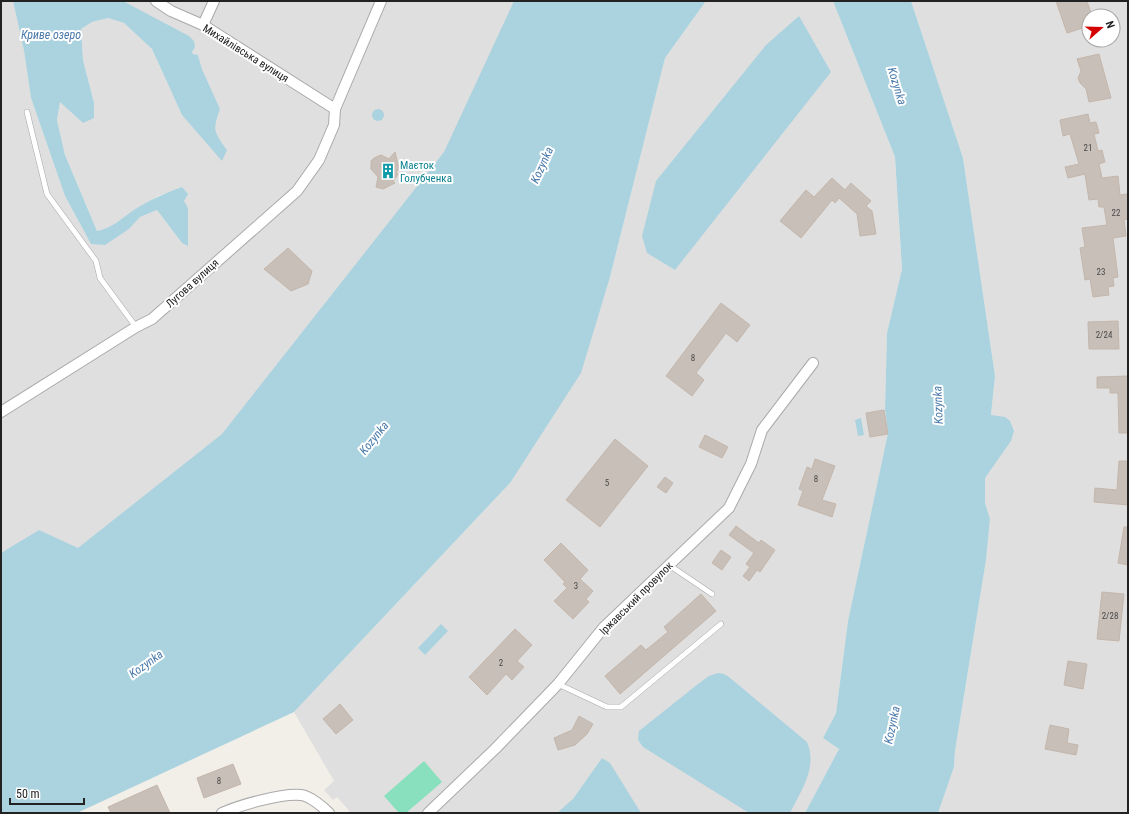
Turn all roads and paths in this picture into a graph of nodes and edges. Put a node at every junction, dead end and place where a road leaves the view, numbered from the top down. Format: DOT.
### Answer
graph roads {
  1 [pos="156,1"];
  2 [pos="214,1"];
  3 [pos="382,1"];
  4 [pos="203,26"];
  5 [pos="335,109"];
  6 [pos="27,112"];
  7 [pos="136,327"];
  8 [pos="813,363"];
  9 [pos="1,412"];
  10 [pos="669,565"];
  11 [pos="712,594"];
  12 [pos="721,624"];
  13 [pos="558,684"];
  14 [pos="222,813"];
  15 [pos="329,813"];
  16 [pos="428,813"];
  1 -- 4 [label="street, Михайлівська вулиця"];
  2 -- 4 [label="street"];
  3 -- 5 [label="street, Лугова вулиця"];
  4 -- 5 [label="street, Михайлівська вулиця"];
  5 -- 7 [label="street, Лугова вулиця"];
  6 -- 7 [label="lane"];
  7 -- 9 [label="street, Лугова вулиця"];
  8 -- 10 [label="street, Іржавський провулок"];
  10 -- 11 [label="lane"];
  10 -- 13 [label="street, Іржавський провулок"];
  12 -- 13 [label="lane"];
  13 -- 16 [label="street, Іржавський провулок"];
  14 -- 15 [label="street"];
}
